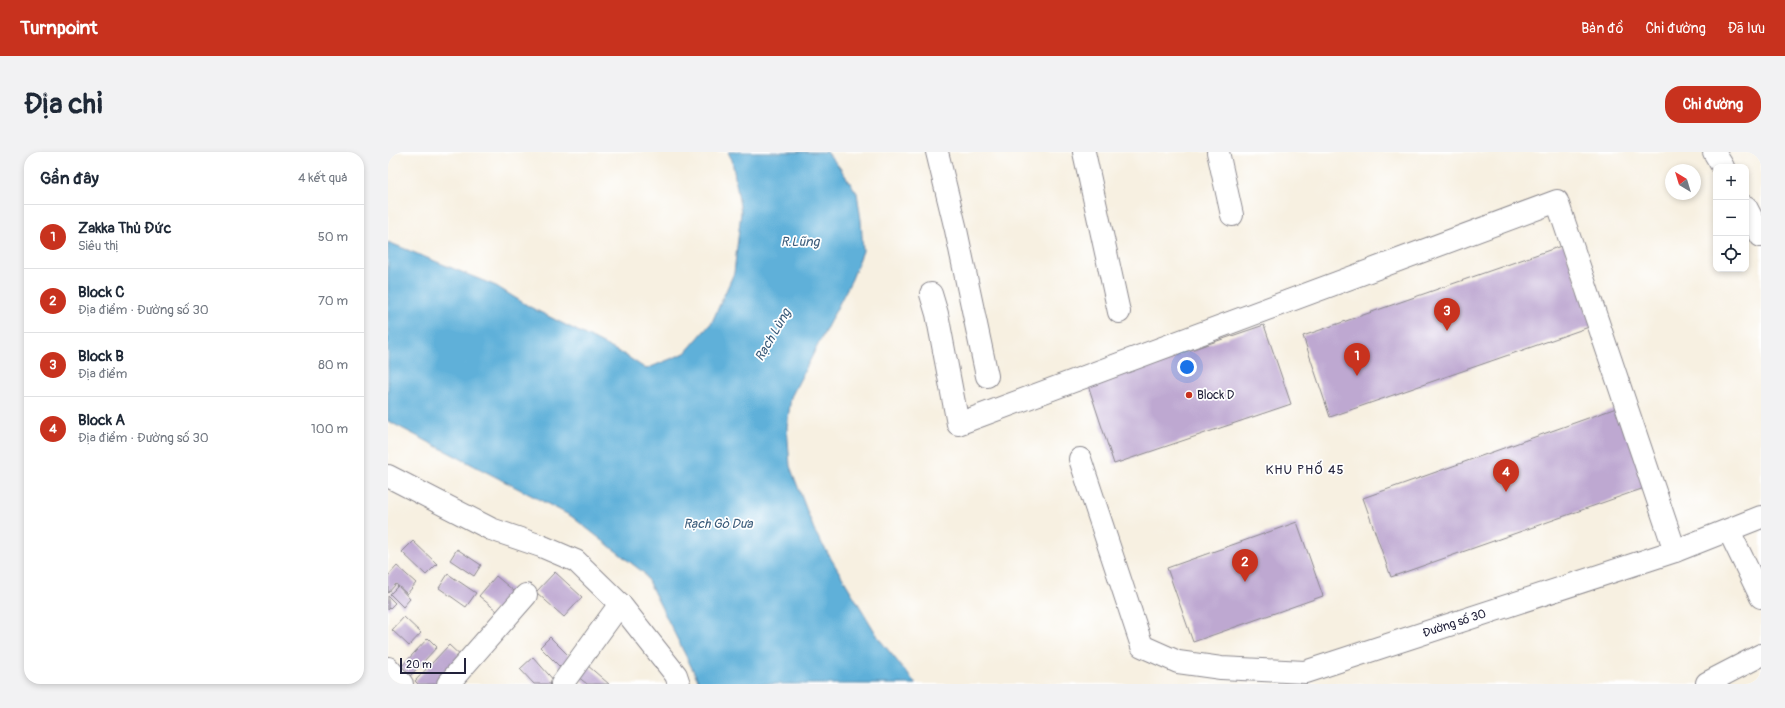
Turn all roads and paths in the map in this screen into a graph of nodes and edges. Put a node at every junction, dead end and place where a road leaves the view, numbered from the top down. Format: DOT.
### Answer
graph roads {
  1 [pos="937,152"];
  2 [pos="1084,152"];
  3 [pos="1218,152"];
  4 [pos="1714,152"];
  5 [pos="1721,164"];
  6 [pos="1749,213"];
  7 [pos="1232,215"];
  8 [pos="1761,236"];
  9 [pos="931,294"];
  10 [pos="1119,312"];
  11 [pos="987,376"];
  12 [pos="1080,459"];
  13 [pos="388,476"];
  14 [pos="1761,518"];
  15 [pos="1728,531"];
  16 [pos="1675,551"];
  17 [pos="526,595"];
  18 [pos="1761,597"];
  19 [pos="620,604"];
  20 [pos="1761,655"];
  21 [pos="388,668"];
  22 [pos="1307,678"];
  23 [pos="1707,683"];
  24 [pos="402,684"];
  25 [pos="448,684"];
  26 [pos="562,684"];
  27 [pos="679,684"];
  1 -- 11 [label="street"];
  2 -- 10 [label="street"];
  3 -- 7 [label="street"];
  4 -- 5 [label="street"];
  6 -- 8 [label="street"];
  9 -- 16 [label="street"];
  12 -- 22 [label="street, Đường số 30"];
  13 -- 19 [label="street"];
  14 -- 15 [label="street, Đường số 30"];
  15 -- 16 [label="street, Đường số 30"];
  15 -- 18 [label="street"];
  16 -- 22 [label="street, Đường số 30"];
  17 -- 25 [label="street"];
  19 -- 26 [label="street"];
  19 -- 27 [label="street"];
  20 -- 23 [label="street"];
  21 -- 24 [label="street"];
}
